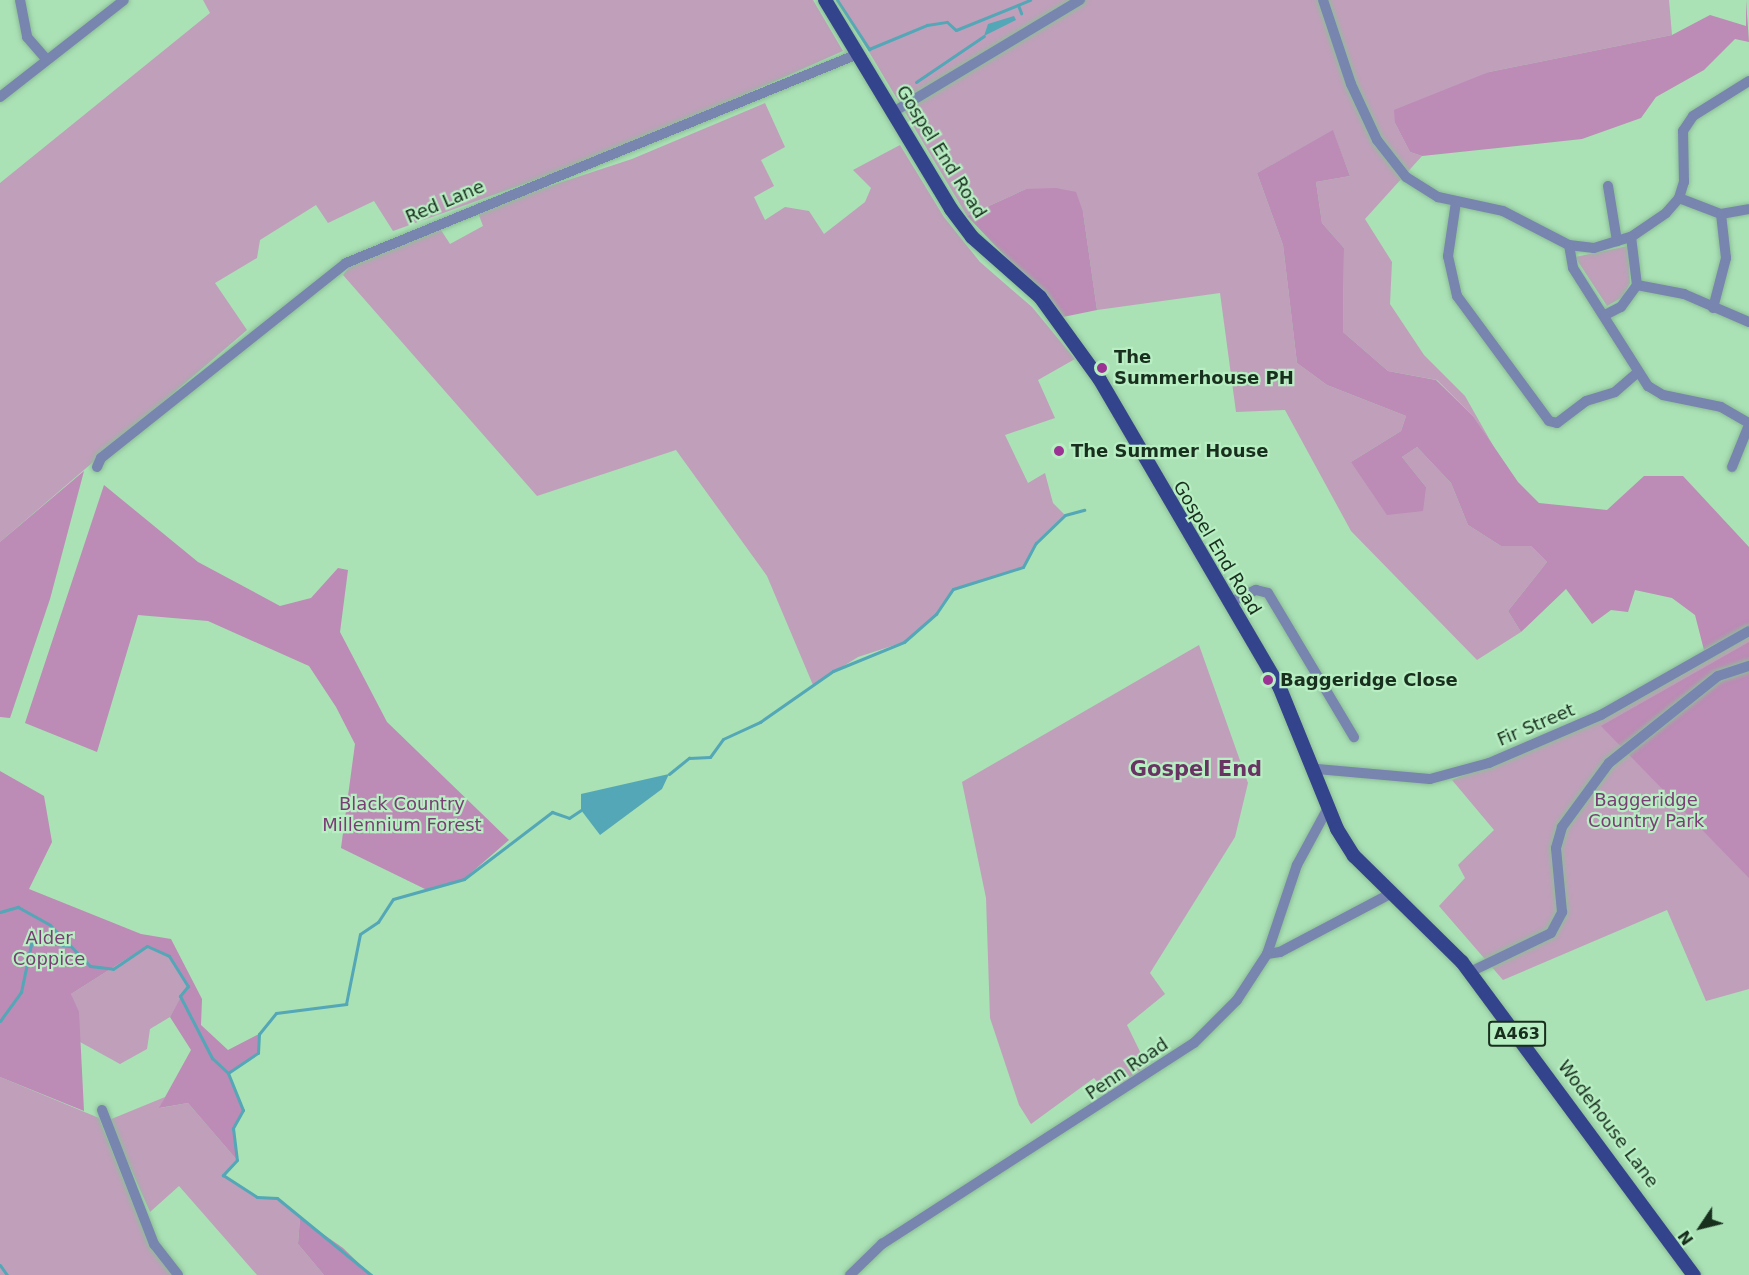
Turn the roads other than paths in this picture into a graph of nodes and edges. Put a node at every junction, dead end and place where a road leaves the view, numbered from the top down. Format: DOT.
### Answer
graph roads {
  1 [pos="20,0"];
  2 [pos="124,0"];
  3 [pos="825,0"];
  4 [pos="1080,0"];
  5 [pos="1323,0"];
  6 [pos="858,54"];
  7 [pos="47,60"];
  8 [pos="1749,81"];
  9 [pos="0,97"];
  10 [pos="895,111"];
  11 [pos="1608,186"];
  12 [pos="1679,198"];
  13 [pos="1456,202"];
  14 [pos="1749,209"];
  15 [pos="1721,214"];
  16 [pos="1631,237"];
  17 [pos="1617,241"];
  18 [pos="1569,245"];
  19 [pos="1637,285"];
  20 [pos="1713,308"];
  21 [pos="1605,315"];
  22 [pos="1749,322"];
  23 [pos="1637,374"];
  24 [pos="1749,424"];
  25 [pos="97,466"];
  26 [pos="1732,467"];
  27 [pos="1229,603"];
  28 [pos="1749,631"];
  29 [pos="1749,666"];
  30 [pos="1354,737"];
  31 [pos="1317,769"];
  32 [pos="1329,806"];
  33 [pos="1392,893"];
  34 [pos="1267,954"];
  35 [pos="1470,972"];
  36 [pos="102,1110"];
  37 [pos="178,1275"];
  38 [pos="850,1275"];
  39 [pos="1694,1275"];
  1 -- 7 [label="street"];
  2 -- 7 [label="street"];
  3 -- 6 [label="main road, Gospel End Road / A463"];
  4 -- 10 [label="street"];
  5 -- 13 [label="street"];
  6 -- 10 [label="main road, Gospel End Road / A463"];
  6 -- 25 [label="street, Red Lane"];
  7 -- 9 [label="street"];
  8 -- 12 [label="street"];
  10 -- 27 [label="main road, Gospel End Road / A463"];
  11 -- 17 [label="street"];
  12 -- 15 [label="street"];
  12 -- 16 [label="street"];
  13 -- 18 [label="street"];
  13 -- 23 [label="street"];
  14 -- 15 [label="street"];
  15 -- 20 [label="street"];
  16 -- 17 [label="street"];
  16 -- 19 [label="street"];
  17 -- 18 [label="street"];
  18 -- 21 [label="street"];
  19 -- 20 [label="street"];
  19 -- 21 [label="street"];
  20 -- 22 [label="street"];
  21 -- 23 [label="street"];
  23 -- 24 [label="street"];
  24 -- 26 [label="street"];
  27 -- 30 [label="street"];
  27 -- 31 [label="main road, Gospel End Road / A463"];
  28 -- 31 [label="street, Fir Street"];
  29 -- 35 [label="street"];
  31 -- 32 [label="main road, Gospel End Road / A463"];
  32 -- 33 [label="main road, Wodehouse Lane / A463"];
  32 -- 34 [label="street, Penn Road"];
  33 -- 34 [label="street"];
  33 -- 35 [label="main road, Wodehouse Lane / A463"];
  34 -- 38 [label="street, Penn Road"];
  35 -- 39 [label="main road, Wodehouse Lane / A463"];
  36 -- 37 [label="street"];
}
